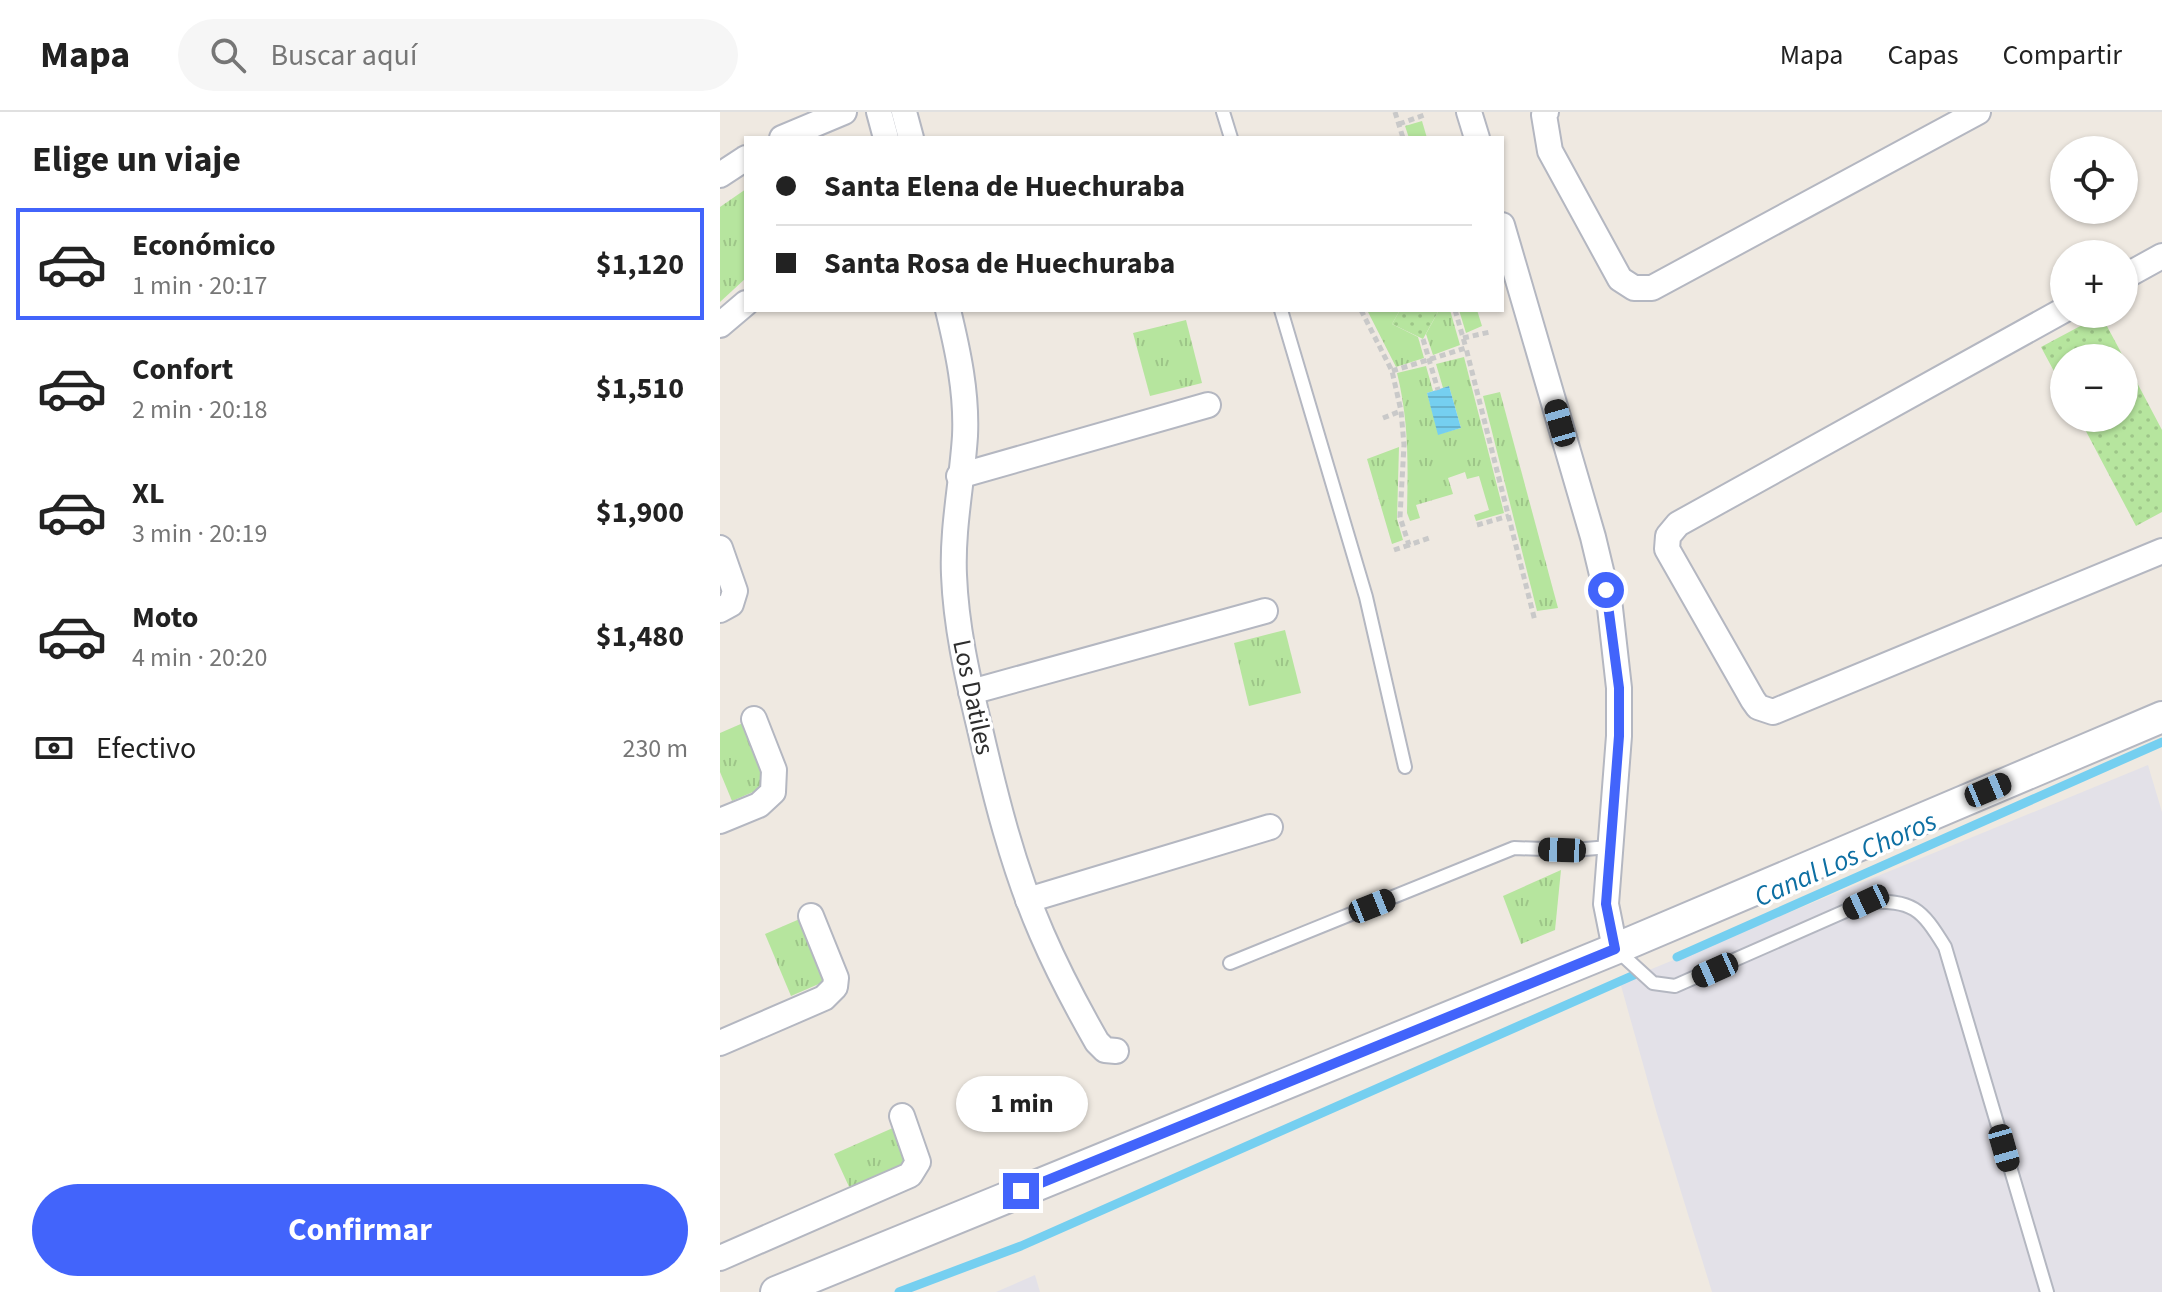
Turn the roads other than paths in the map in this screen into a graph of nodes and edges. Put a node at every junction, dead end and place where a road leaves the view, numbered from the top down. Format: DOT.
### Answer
graph roads {
  1 [pos="844,112"];
  2 [pos="879,112"];
  3 [pos="904,112"];
  4 [pos="1223,112"];
  5 [pos="1469,112"];
  6 [pos="1546,112"];
  7 [pos="1978,112"];
  8 [pos="793,135"];
  9 [pos="885,136"];
  10 [pos="910,136"];
  11 [pos="1230,136"];
  12 [pos="1476,136"];
  13 [pos="744,159"];
  14 [pos="720,175"];
  15 [pos="1504,232"];
  16 [pos="2162,256"];
  17 [pos="2138,269"];
  18 [pos="744,305"];
  19 [pos="948,312"];
  20 [pos="1282,312"];
  21 [pos="2050,318"];
  22 [pos="720,325"];
  23 [pos="1208,405"];
  24 [pos="959,476"];
  25 [pos="720,548"];
  26 [pos="2162,551"];
  27 [pos="720,610"];
  28 [pos="1265,611"];
  29 [pos="971,692"];
  30 [pos="2162,717"];
  31 [pos="754,719"];
  32 [pos="1405,767"];
  33 [pos="720,821"];
  34 [pos="1270,827"];
  35 [pos="1610,847"];
  36 [pos="1028,900"];
  37 [pos="811,916"];
  38 [pos="1615,949"];
  39 [pos="1230,963"];
  40 [pos="720,1043"];
  41 [pos="1116,1051"];
  42 [pos="902,1116"];
  43 [pos="720,1258"];
  44 [pos="776,1292"];
  45 [pos="2047,1292"];
  1 -- 8 [label="street"];
  2 -- 9 [label="street"];
  3 -- 10 [label="street"];
  4 -- 11 [label="lane"];
  5 -- 12 [label="street"];
  6 -- 7 [label="street"];
  13 -- 14 [label="street"];
  15 -- 35 [label="street"];
  16 -- 17 [label="street"];
  18 -- 22 [label="street"];
  19 -- 24 [label="street, Los Datiles"];
  20 -- 32 [label="lane"];
  21 -- 26 [label="street"];
  23 -- 24 [label="street"];
  24 -- 29 [label="street, Los Datiles"];
  25 -- 27 [label="street"];
  28 -- 29 [label="street"];
  29 -- 36 [label="street, Los Datiles"];
  30 -- 38 [label="street"];
  31 -- 33 [label="street"];
  34 -- 36 [label="street"];
  35 -- 38 [label="street"];
  35 -- 39 [label="lane"];
  36 -- 41 [label="street, Los Datiles"];
  37 -- 40 [label="street"];
  38 -- 44 [label="street"];
  38 -- 45 [label="lane"];
  42 -- 43 [label="street"];
}
